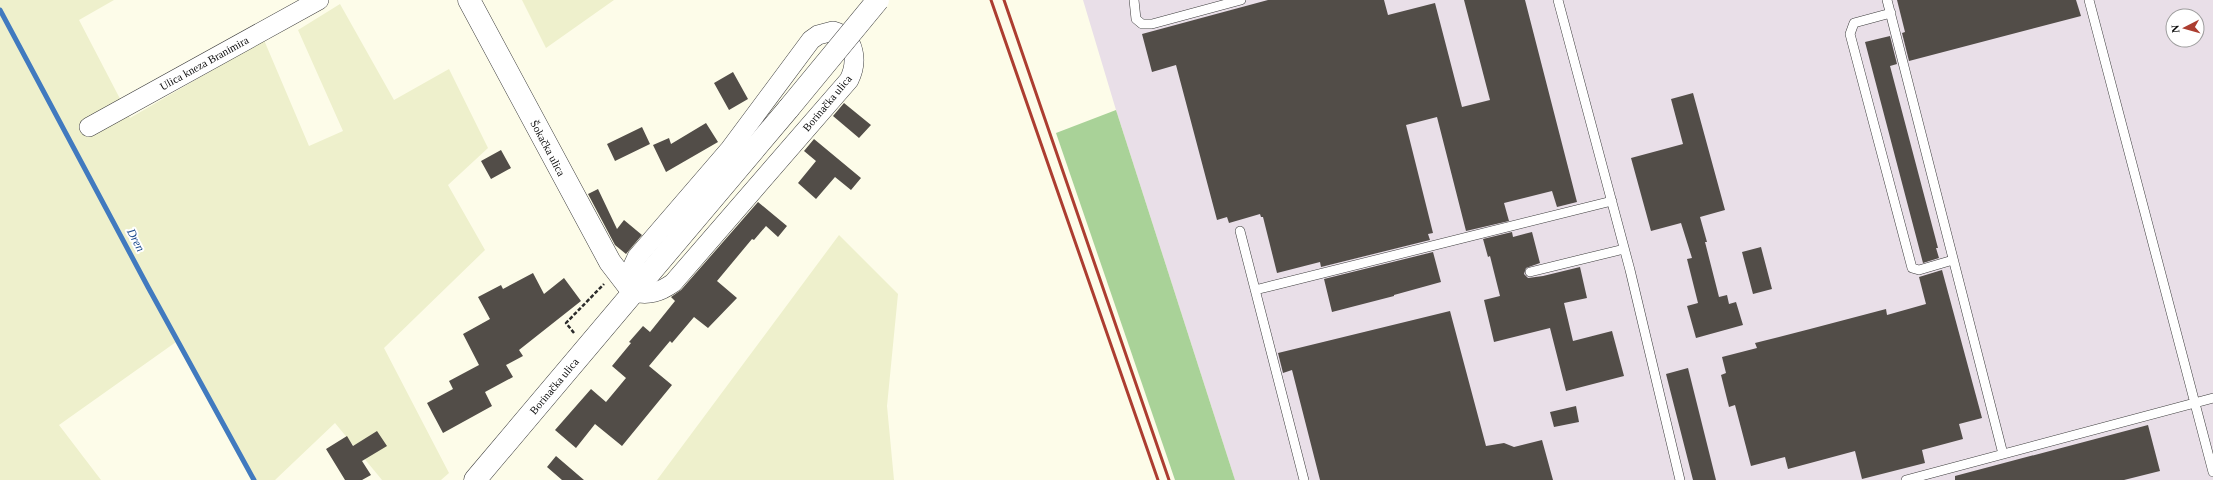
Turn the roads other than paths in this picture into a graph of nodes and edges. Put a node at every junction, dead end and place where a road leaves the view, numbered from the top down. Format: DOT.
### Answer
graph roads {
  1 [pos="319,0"];
  2 [pos="469,0"];
  3 [pos="878,0"];
  4 [pos="1134,0"];
  5 [pos="1241,0"];
  6 [pos="1558,0"];
  7 [pos="1887,0"];
  8 [pos="2089,0"];
  9 [pos="1890,13"];
  10 [pos="89,126"];
  11 [pos="1612,201"];
  12 [pos="1240,231"];
  13 [pos="1624,249"];
  14 [pos="1953,260"];
  15 [pos="1530,272"];
  16 [pos="629,288"];
  17 [pos="1255,290"];
  18 [pos="2213,398"];
  19 [pos="2195,403"];
  20 [pos="2003,454"];
  21 [pos="2213,472"];
  22 [pos="475,480"];
  23 [pos="1304,480"];
  24 [pos="1680,480"];
  25 [pos="1906,480"];
  1 -- 10 [label="street, Ulica kneza Branimira"];
  2 -- 16 [label="street, Šokačka ulica"];
  3 -- 16 [label="street, Borinačka ulica, bridge"];
  4 -- 5 [label="lane"];
  6 -- 11 [label="lane"];
  7 -- 9 [label="lane"];
  8 -- 19 [label="lane"];
  9 -- 14 [label="lane"];
  9 -- 14 [label="lane"];
  11 -- 13 [label="lane"];
  11 -- 17 [label="lane"];
  12 -- 17 [label="lane"];
  13 -- 15 [label="lane"];
  13 -- 24 [label="lane"];
  14 -- 20 [label="lane"];
  16 -- 16 [label="street, Borinačka ulica"];
  16 -- 22 [label="street, Borinačka ulica"];
  17 -- 23 [label="lane"];
  18 -- 19 [label="lane"];
  19 -- 20 [label="lane"];
  19 -- 21 [label="lane"];
  20 -- 25 [label="lane"];
}
